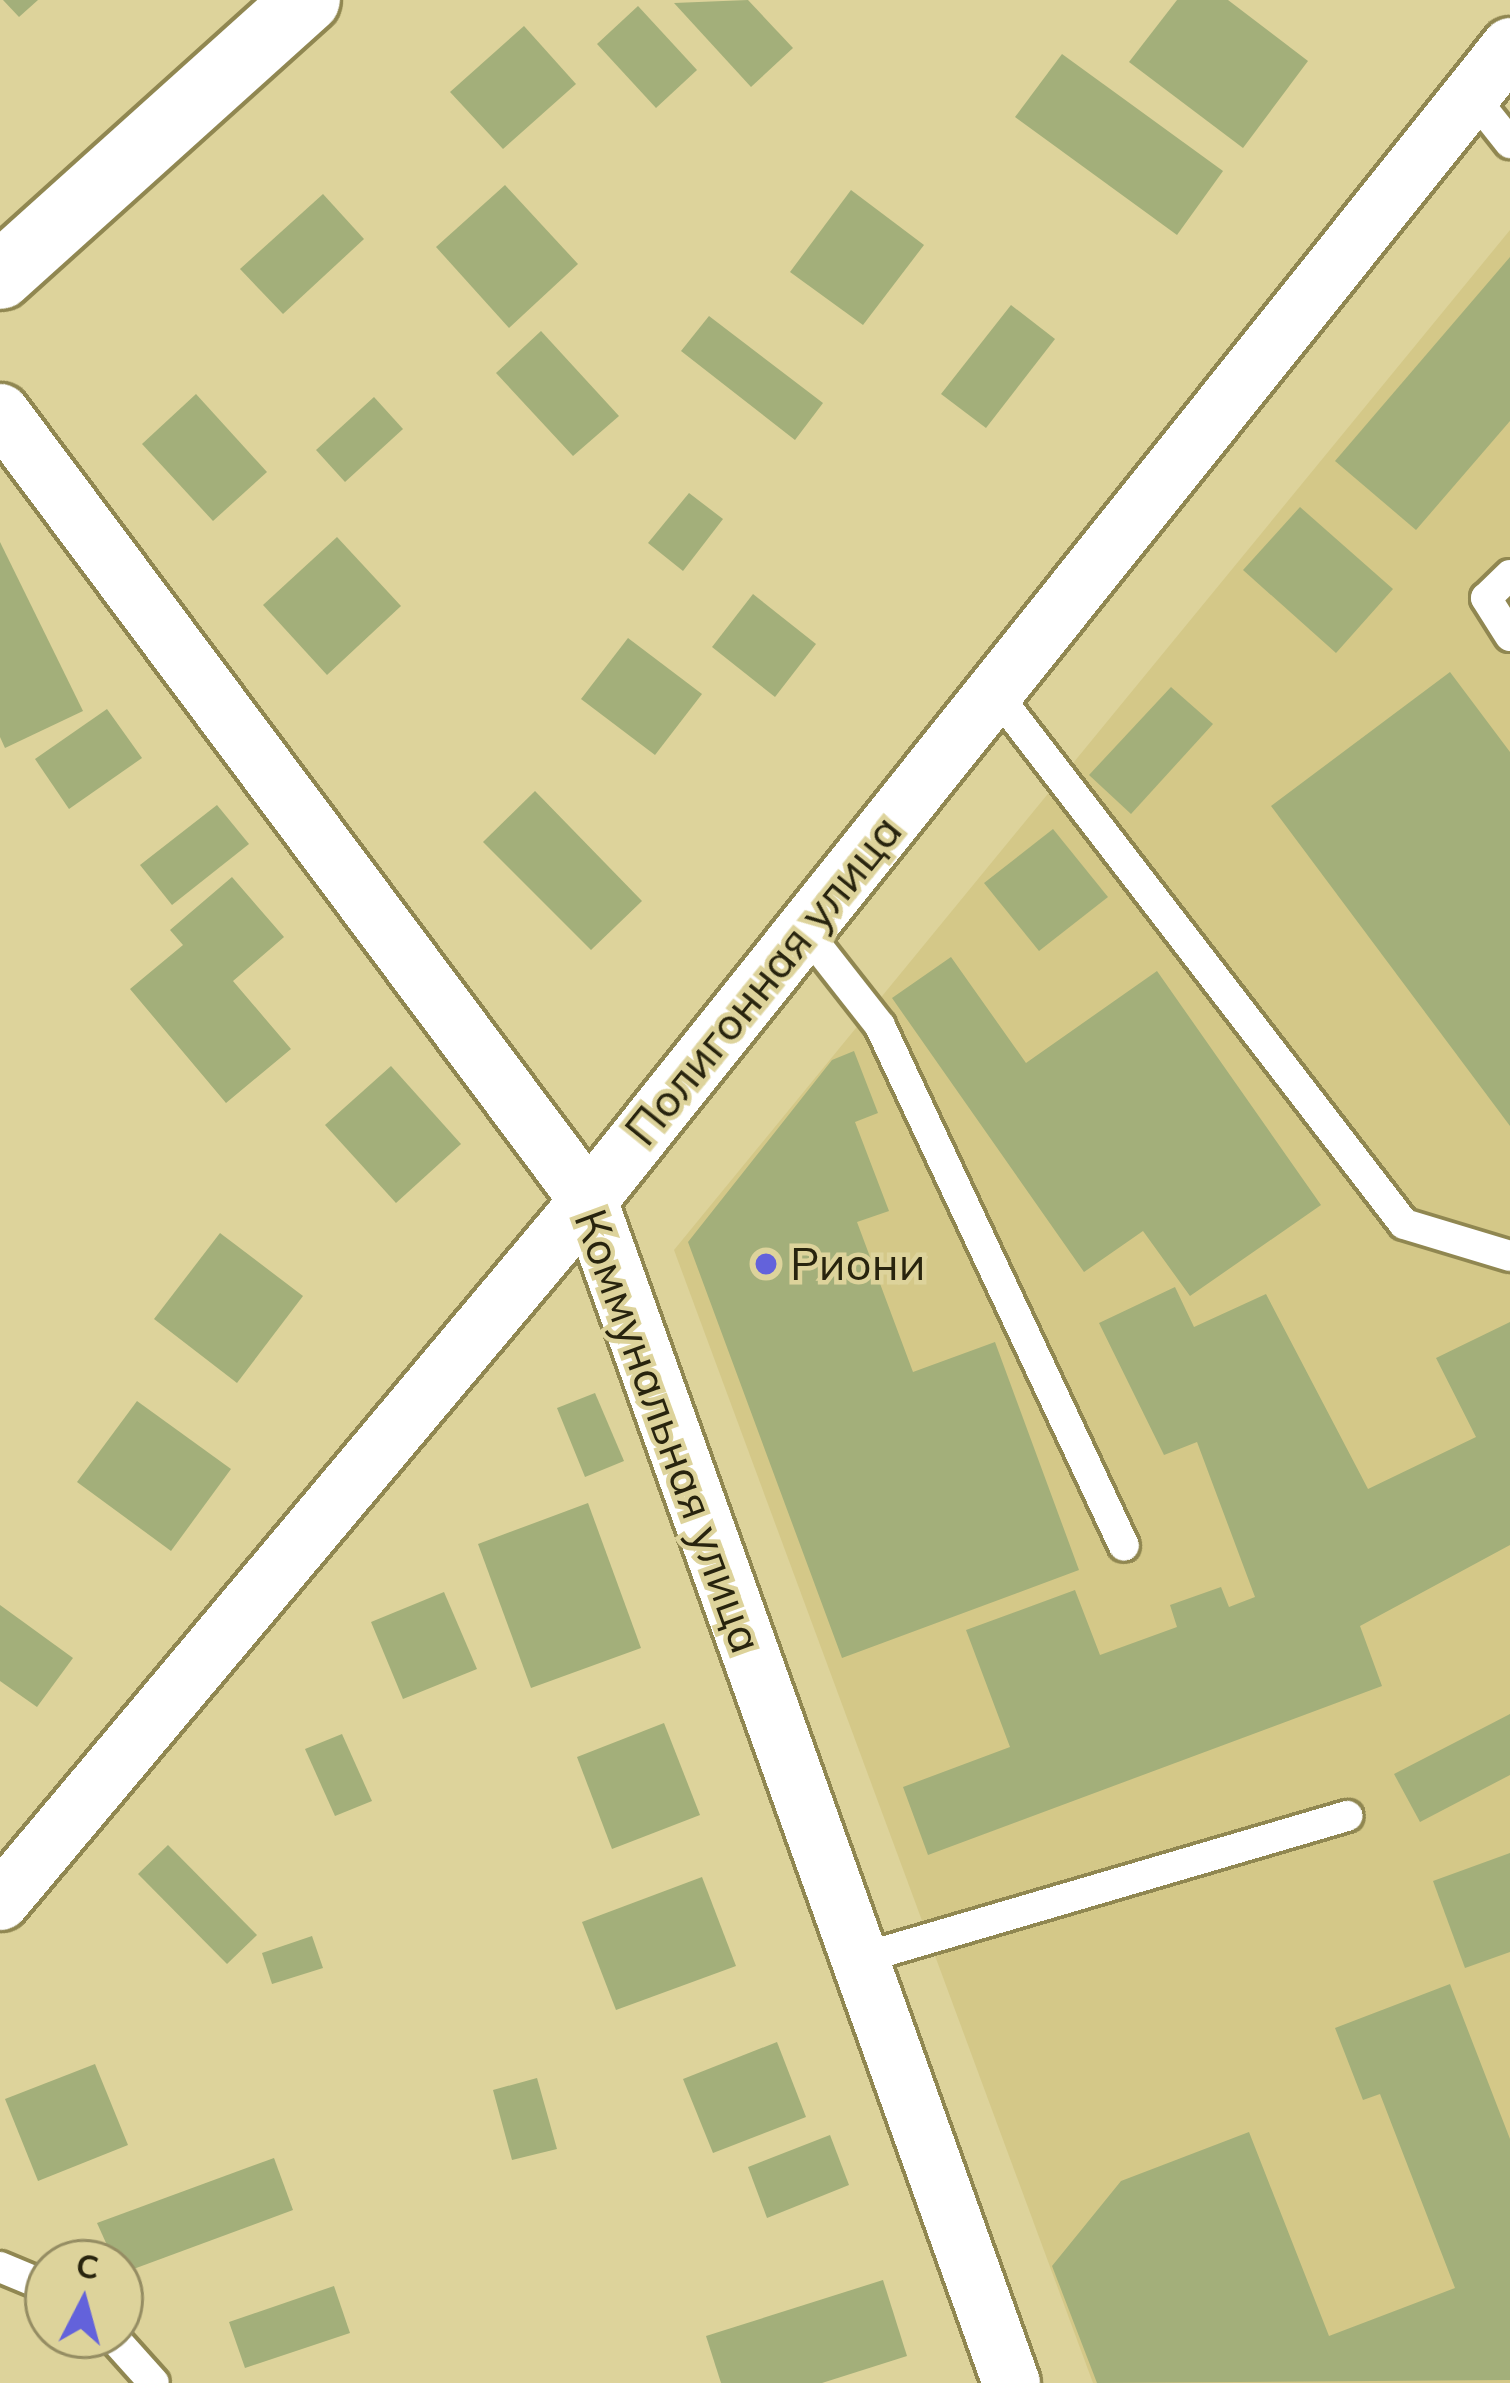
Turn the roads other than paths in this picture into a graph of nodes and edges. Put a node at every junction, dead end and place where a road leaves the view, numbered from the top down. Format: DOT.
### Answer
graph roads {
  1 [pos="307,0"];
  2 [pos="1510,46"];
  3 [pos="1471,94"];
  4 [pos="1510,143"];
  5 [pos="0,276"];
  6 [pos="0,412"];
  7 [pos="1510,575"];
  8 [pos="1510,636"];
  9 [pos="994,691"];
  10 [pos="804,929"];
  11 [pos="587,1199"];
  12 [pos="1510,1256"];
  13 [pos="1124,1546"];
  14 [pos="1347,1816"];
  15 [pos="0,1901"];
  16 [pos="860,1959"];
  17 [pos="132,2359"];
  18 [pos="154,2383"];
  19 [pos="1010,2383"];
  1 -- 5 [label="main road"];
  2 -- 3 [label="street, Полигонная улица"];
  3 -- 4 [label="lane"];
  3 -- 9 [label="street, Полигонная улица"];
  6 -- 11 [label="street, Коммунальная улица"];
  7 -- 8 [label="lane"];
  9 -- 10 [label="street, Полигонная улица"];
  9 -- 12 [label="lane"];
  10 -- 11 [label="street, Полигонная улица"];
  10 -- 13 [label="lane"];
  11 -- 15 [label="street, Полигонная улица"];
  11 -- 16 [label="street, Коммунальная улица"];
  14 -- 16 [label="lane"];
  16 -- 19 [label="street, Коммунальная улица"];
  17 -- 18 [label="lane"];
}
